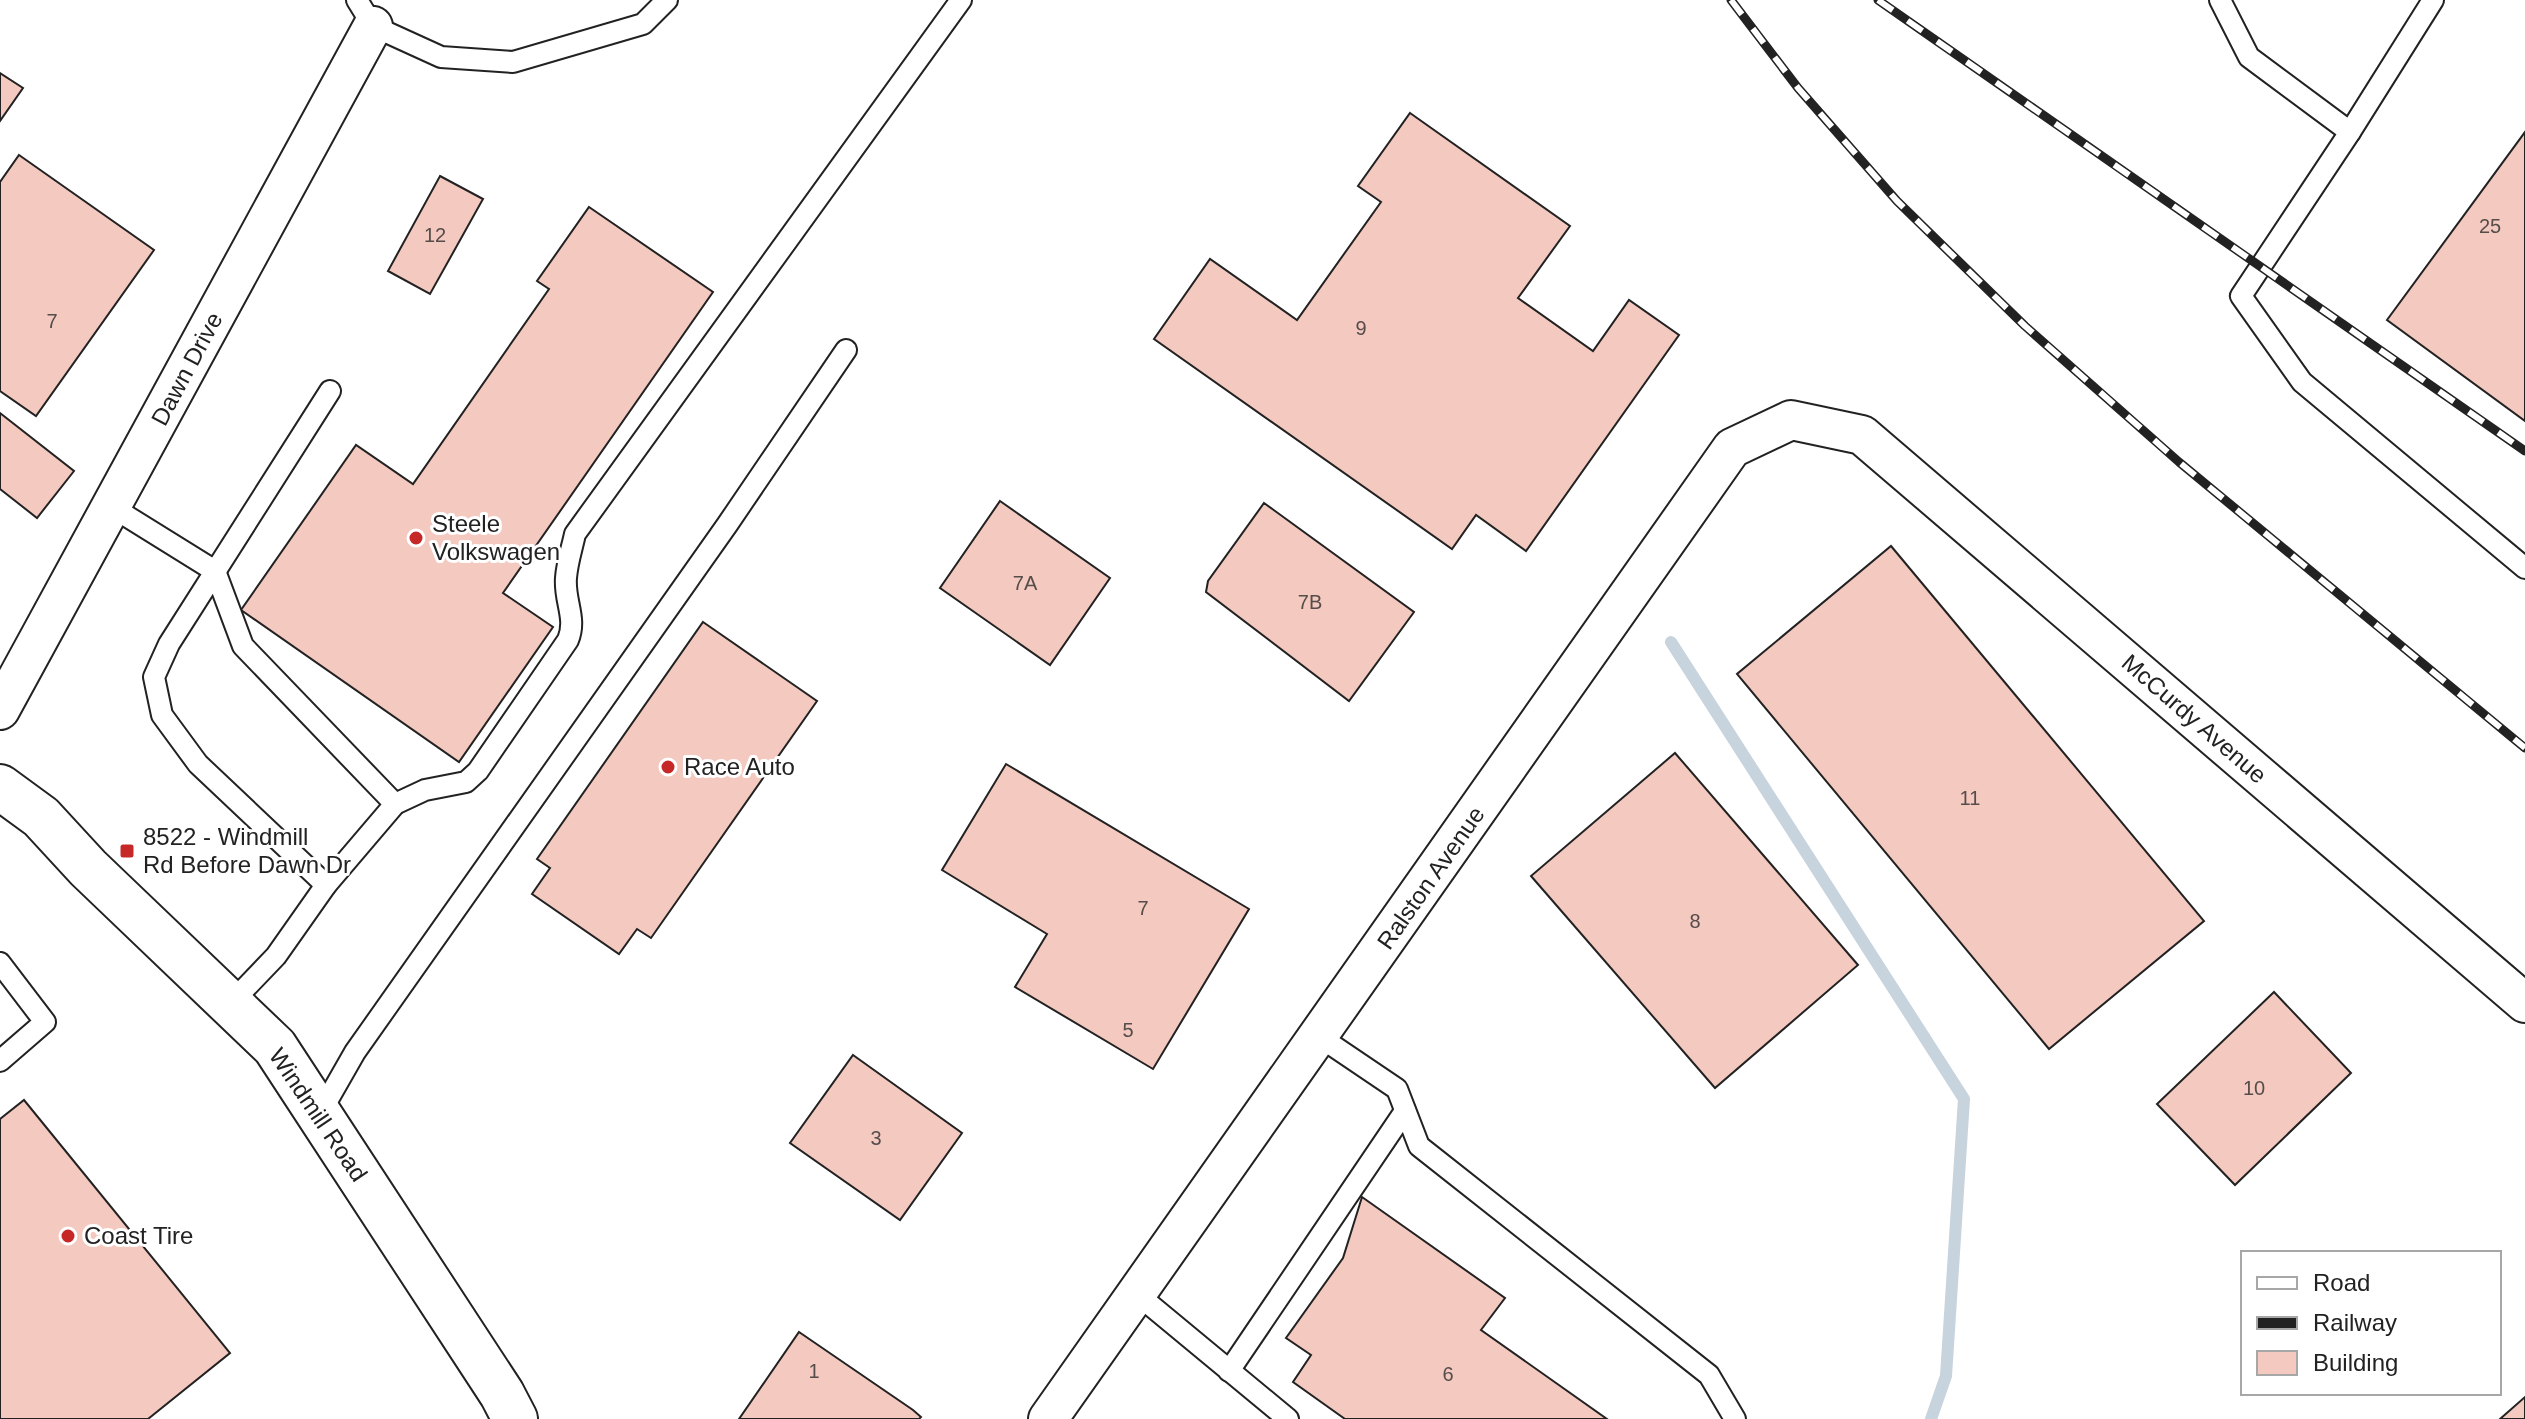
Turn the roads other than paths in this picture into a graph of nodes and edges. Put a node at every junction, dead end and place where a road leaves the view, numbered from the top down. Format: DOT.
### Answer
graph roads {
  1 [pos="667,0"];
  2 [pos="961,0"];
  3 [pos="2220,0"];
  4 [pos="2433,0"];
  5 [pos="365,13"];
  6 [pos="2350,132"];
  7 [pos="846,350"];
  8 [pos="330,391"];
  9 [pos="1862,435"];
  10 [pos="112,507"];
  11 [pos="2525,568"];
  12 [pos="215,571"];
  13 [pos="0,710"];
  14 [pos="0,787"];
  15 [pos="395,804"];
  16 [pos="326,885"];
  17 [pos="0,963"];
  18 [pos="2525,1003"];
  19 [pos="230,1004"];
  20 [pos="1320,1037"];
  21 [pos="0,1061"];
  22 [pos="1405,1111"];
  23 [pos="319,1115"];
  24 [pos="1137,1294"];
  25 [pos="1229,1371"];
  26 [pos="515,1419"];
  27 [pos="1048,1419"];
  28 [pos="1288,1419"];
  29 [pos="1735,1419"];
  1 -- 5 [label="lane"];
  2 -- 15 [label="lane"];
  3 -- 6 [label="lane"];
  4 -- 6 [label="lane"];
  5 -- 10 [label="street, Dawn Drive"];
  6 -- 11 [label="lane"];
  7 -- 23 [label="lane"];
  8 -- 12 [label="lane"];
  9 -- 18 [label="street, McCurdy Avenue"];
  9 -- 20 [label="street, Ralston Avenue"];
  10 -- 12 [label="lane"];
  10 -- 13 [label="street, Dawn Drive"];
  12 -- 15 [label="lane"];
  12 -- 16 [label="lane"];
  14 -- 19 [label="main road, Windmill Road"];
  15 -- 16 [label="lane"];
  16 -- 19 [label="lane"];
  17 -- 21 [label="lane"];
  19 -- 23 [label="main road, Windmill Road"];
  20 -- 22 [label="lane"];
  20 -- 24 [label="street, Ralston Avenue"];
  22 -- 25 [label="lane"];
  22 -- 29 [label="lane"];
  23 -- 26 [label="main road, Windmill Road"];
  24 -- 25 [label="lane"];
  24 -- 27 [label="street, Ralston Avenue"];
  25 -- 28 [label="lane"];
}
